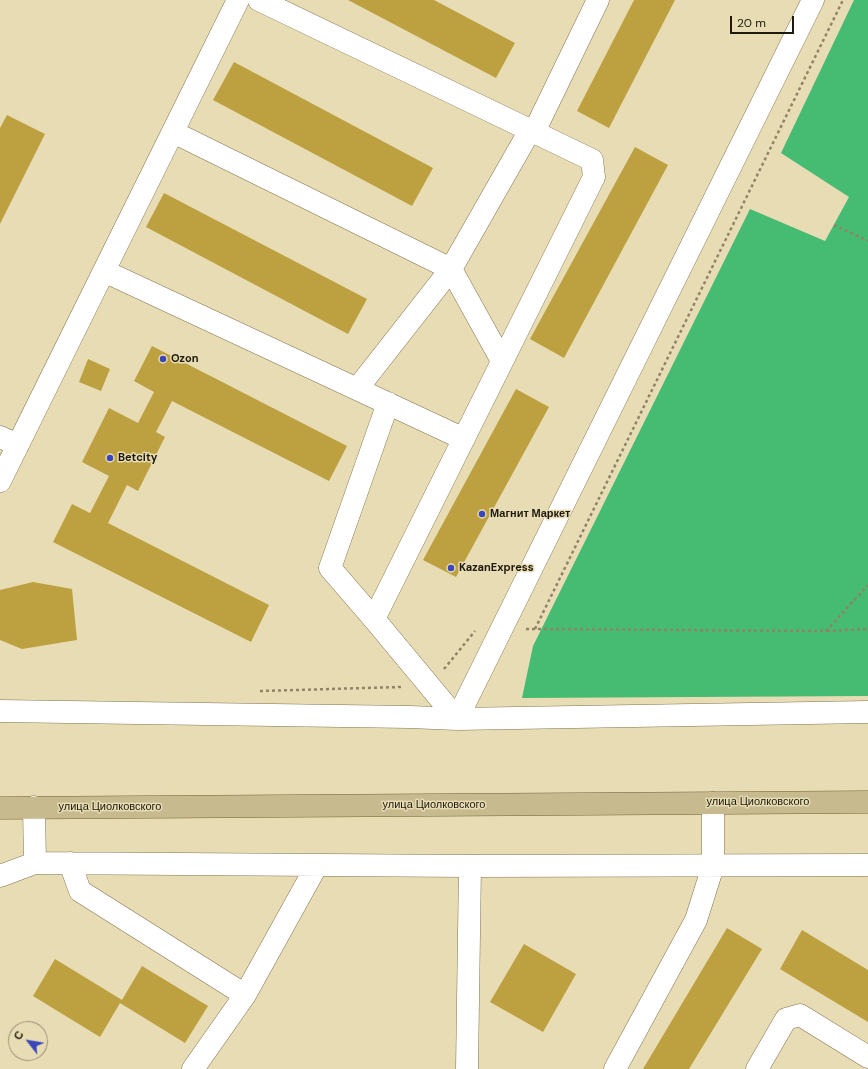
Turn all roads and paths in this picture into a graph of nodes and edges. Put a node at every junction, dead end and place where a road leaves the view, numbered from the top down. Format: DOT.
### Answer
graph roads {
  1 [pos="238,0"];
  2 [pos="259,0"];
  3 [pos="598,0"];
  4 [pos="813,0"];
  5 [pos="843,0"];
  6 [pos="173,132"];
  7 [pos="530,135"];
  8 [pos="834,225"];
  9 [pos="868,241"];
  10 [pos="451,269"];
  11 [pos="104,271"];
  12 [pos="502,361"];
  13 [pos="357,389"];
  14 [pos="388,403"];
  15 [pos="464,439"];
  16 [pos="9,441"];
  17 [pos="0,481"];
  18 [pos="868,585"];
  19 [pos="374,619"];
  20 [pos="479,626"];
  21 [pos="868,628"];
  22 [pos="502,629"];
  23 [pos="535,629"];
  24 [pos="826,631"];
  25 [pos="430,687"];
  26 [pos="256,691"];
  27 [pos="0,711"];
  28 [pos="868,712"];
  29 [pos="457,719"];
  30 [pos="868,802"];
  31 [pos="712,803"];
  32 [pos="0,808"];
  33 [pos="34,808"];
  34 [pos="35,863"];
  35 [pos="70,863"];
  36 [pos="317,865"];
  37 [pos="868,865"];
  38 [pos="470,866"];
  39 [pos="712,866"];
  40 [pos="0,876"];
  41 [pos="245,995"];
  42 [pos="868,1056"];
  43 [pos="193,1069"];
  44 [pos="466,1069"];
  45 [pos="615,1069"];
  46 [pos="757,1069"];
  1 -- 6 [label="street"];
  2 -- 7 [label="street"];
  3 -- 7 [label="street"];
  4 -- 22 [label="street"];
  5 -- 23 [label="path"];
  6 -- 10 [label="street"];
  6 -- 11 [label="street"];
  7 -- 10 [label="street"];
  7 -- 12 [label="street"];
  8 -- 9 [label="path"];
  10 -- 12 [label="street"];
  10 -- 13 [label="street"];
  11 -- 13 [label="street"];
  11 -- 16 [label="street"];
  12 -- 15 [label="street"];
  13 -- 14 [label="street"];
  14 -- 15 [label="street"];
  14 -- 19 [label="street"];
  15 -- 19 [label="street"];
  16 -- 17 [label="street"];
  18 -- 24 [label="path"];
  19 -- 25 [label="street"];
  20 -- 25 [label="path"];
  21 -- 24 [label="path"];
  22 -- 23 [label="path"];
  22 -- 29 [label="street"];
  23 -- 24 [label="path"];
  25 -- 26 [label="path"];
  25 -- 29 [label="street"];
  27 -- 29 [label="street"];
  28 -- 29 [label="street"];
  30 -- 31 [label="main road, улица Циолковского"];
  31 -- 33 [label="main road, улица Циолковского"];
  31 -- 39 [label="street"];
  32 -- 33 [label="main road, улица Циолковского"];
  33 -- 34 [label="street"];
  34 -- 35 [label="street"];
  34 -- 40 [label="street"];
  35 -- 36 [label="street"];
  35 -- 41 [label="street"];
  36 -- 38 [label="street"];
  36 -- 41 [label="street"];
  37 -- 39 [label="street"];
  38 -- 39 [label="street"];
  38 -- 44 [label="street"];
  39 -- 45 [label="street"];
  41 -- 43 [label="street"];
  42 -- 46 [label="street"];
}
